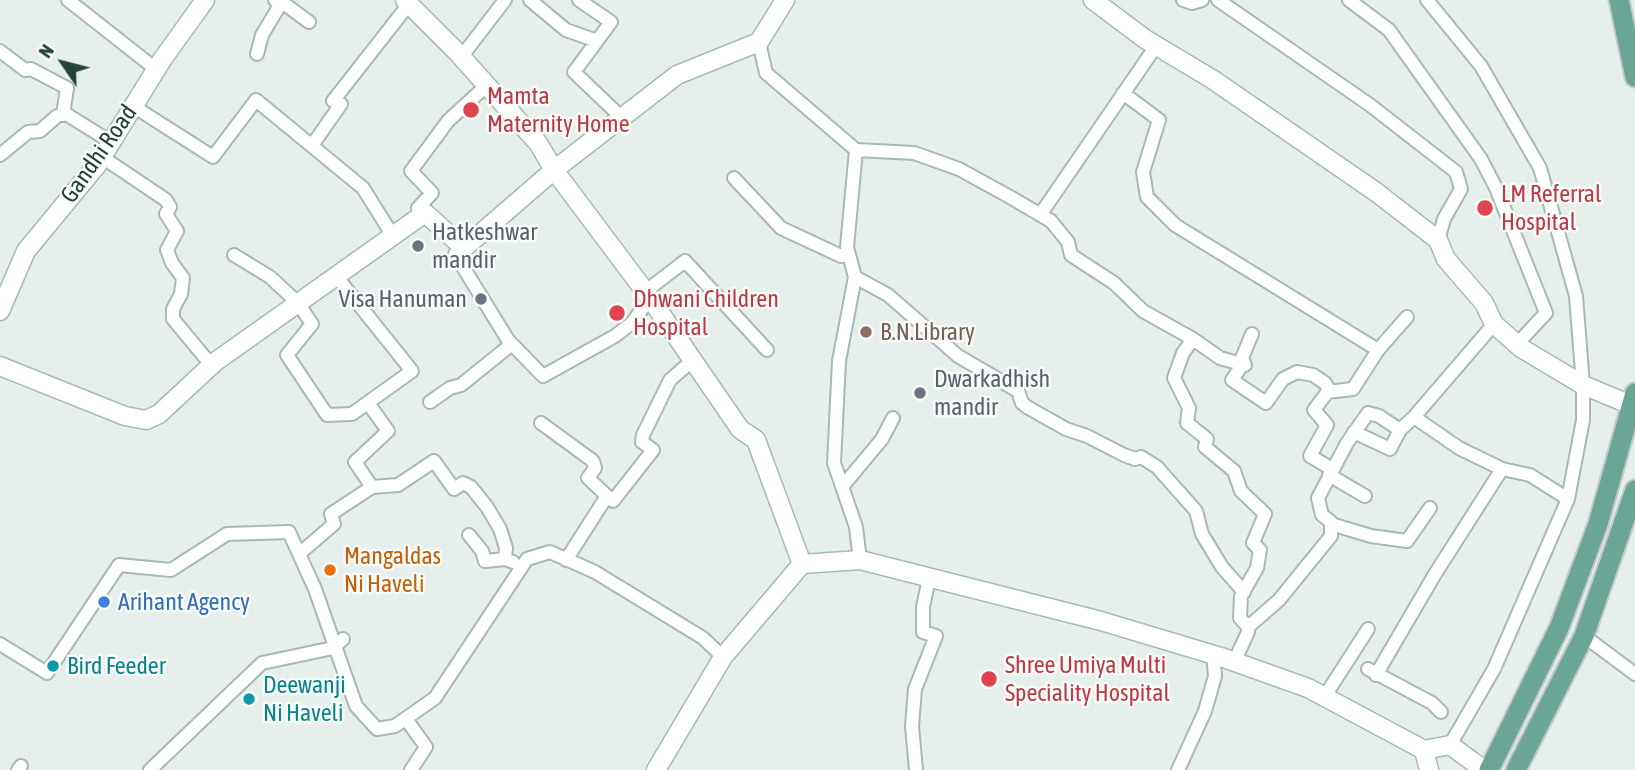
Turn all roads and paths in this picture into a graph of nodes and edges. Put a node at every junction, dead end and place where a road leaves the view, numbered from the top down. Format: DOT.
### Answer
graph roads {
  1 [pos="68,0"];
  2 [pos="205,0"];
  3 [pos="505,0"];
  4 [pos="530,0"];
  5 [pos="579,0"];
  6 [pos="785,0"];
  7 [pos="1093,0"];
  8 [pos="1183,0"];
  9 [pos="1202,0"];
  10 [pos="1218,0"];
  11 [pos="1349,0"];
  12 [pos="1427,0"];
  13 [pos="1619,0"];
  14 [pos="407,2"];
  15 [pos="278,3"];
  16 [pos="309,22"];
  17 [pos="597,41"];
  18 [pos="759,42"];
  19 [pos="1156,46"];
  20 [pos="0,51"];
  21 [pos="257,54"];
  22 [pos="461,57"];
  23 [pos="157,70"];
  24 [pos="1635,77"];
  25 [pos="486,85"];
  26 [pos="1123,93"];
  27 [pos="133,106"];
  28 [pos="63,115"];
  29 [pos="622,118"];
  30 [pos="111,142"];
  31 [pos="313,144"];
  32 [pos="856,150"];
  33 [pos="0,155"];
  34 [pos="102,157"];
  35 [pos="554,170"];
  36 [pos="734,178"];
  37 [pos="423,215"];
  38 [pos="1040,215"];
  39 [pos="393,236"];
  40 [pos="1438,240"];
  41 [pos="464,248"];
  42 [pos="234,255"];
  43 [pos="849,256"];
  44 [pos="336,276"];
  45 [pos="855,277"];
  46 [pos="648,294"];
  47 [pos="298,303"];
  48 [pos="0,311"];
  49 [pos="1408,317"];
  50 [pos="1494,324"];
  51 [pos="1252,334"];
  52 [pos="1193,339"];
  53 [pos="512,344"];
  54 [pos="1517,344"];
  55 [pos="1378,349"];
  56 [pos="766,350"];
  57 [pos="693,360"];
  58 [pos="1242,365"];
  59 [pos="0,366"];
  60 [pos="212,366"];
  61 [pos="1583,385"];
  62 [pos="1327,392"];
  63 [pos="1633,399"];
  64 [pos="430,402"];
  65 [pos="368,403"];
  66 [pos="1414,417"];
  67 [pos="893,418"];
  68 [pos="541,423"];
  69 [pos="1400,430"];
  70 [pos="1354,432"];
  71 [pos="1502,469"];
  72 [pos="1331,472"];
  73 [pos="372,487"];
  74 [pos="842,487"];
  75 [pos="1635,490"];
  76 [pos="607,496"];
  77 [pos="1364,496"];
  78 [pos="1567,499"];
  79 [pos="1430,508"];
  80 [pos="1632,510"];
  81 [pos="1331,524"];
  82 [pos="469,535"];
  83 [pos="299,554"];
  84 [pos="505,559"];
  85 [pos="566,560"];
  86 [pos="860,560"];
  87 [pos="802,564"];
  88 [pos="521,566"];
  89 [pos="929,578"];
  90 [pos="1244,592"];
  91 [pos="1248,626"];
  92 [pos="1368,629"];
  93 [pos="1584,636"];
  94 [pos="0,643"];
  95 [pos="338,643"];
  96 [pos="1213,655"];
  97 [pos="723,657"];
  98 [pos="1234,662"];
  99 [pos="1635,674"];
  100 [pos="1325,696"];
  101 [pos="1441,712"];
  102 [pos="406,719"];
  103 [pos="1450,745"];
  104 [pos="1424,750"];
  105 [pos="150,770"];
  106 [pos="411,770"];
  107 [pos="656,770"];
  108 [pos="916,770"];
  109 [pos="1178,770"];
  110 [pos="1429,770"];
  111 [pos="1487,770"];
  112 [pos="1516,770"];
  1 -- 23 [label="street"];
  2 -- 23 [label="street, Gandhi Road"];
  3 -- 22 [label="street"];
  4 -- 17 [label="street"];
  5 -- 17 [label="street"];
  6 -- 18 [label="street"];
  7 -- 19 [label="street"];
  8 -- 9 [label="street"];
  10 -- 40 [label="street"];
  11 -- 54 [label="street"];
  12 -- 61 [label="street"];
  13 -- 24 [label="main road"];
  14 -- 22 [label="street"];
  14 -- 31 [label="street"];
  15 -- 16 [label="street"];
  15 -- 21 [label="street"];
  17 -- 29 [label="street"];
  18 -- 29 [label="street"];
  18 -- 32 [label="street"];
  19 -- 26 [label="street"];
  19 -- 40 [label="street"];
  20 -- 28 [label="street"];
  22 -- 25 [label="street"];
  23 -- 27 [label="street, Gandhi Road"];
  25 -- 35 [label="street"];
  25 -- 37 [label="street"];
  26 -- 38 [label="street"];
  26 -- 55 [label="street"];
  27 -- 30 [label="street, Gandhi Road"];
  27 -- 31 [label="street"];
  28 -- 30 [label="street"];
  28 -- 33 [label="street"];
  29 -- 35 [label="street"];
  30 -- 34 [label="street, Gandhi Road"];
  31 -- 39 [label="street"];
  32 -- 38 [label="street"];
  32 -- 43 [label="street"];
  34 -- 48 [label="street, Gandhi Road"];
  34 -- 60 [label="street"];
  35 -- 41 [label="street"];
  35 -- 46 [label="street"];
  36 -- 43 [label="street"];
  37 -- 39 [label="street"];
  37 -- 41 [label="street"];
  38 -- 52 [label="street"];
  39 -- 44 [label="street"];
  40 -- 50 [label="street"];
  41 -- 53 [label="street"];
  42 -- 47 [label="street"];
  43 -- 45 [label="street"];
  44 -- 47 [label="street"];
  44 -- 65 [label="street"];
  45 -- 74 [label="street"];
  45 -- 90 [label="street"];
  46 -- 53 [label="street"];
  46 -- 56 [label="street"];
  46 -- 57 [label="street"];
  47 -- 60 [label="street"];
  47 -- 65 [label="street"];
  49 -- 55 [label="street"];
  50 -- 54 [label="street"];
  50 -- 66 [label="street"];
  51 -- 58 [label="street"];
  52 -- 58 [label="street"];
  52 -- 90 [label="street"];
  53 -- 64 [label="street"];
  54 -- 61 [label="street"];
  55 -- 62 [label="street"];
  57 -- 76 [label="street"];
  57 -- 87 [label="street"];
  58 -- 62 [label="street"];
  59 -- 60 [label="street"];
  61 -- 63 [label="street"];
  61 -- 78 [label="street"];
  62 -- 72 [label="street"];
  63 -- 111 [label="main road"];
  65 -- 73 [label="street"];
  66 -- 69 [label="street"];
  66 -- 71 [label="street"];
  67 -- 74 [label="street"];
  68 -- 76 [label="street"];
  69 -- 70 [label="street"];
  69 -- 70 [label="street"];
  70 -- 72 [label="street"];
  71 -- 78 [label="street"];
  71 -- 101 [label="street"];
  72 -- 77 [label="street"];
  72 -- 81 [label="street"];
  73 -- 83 [label="street"];
  73 -- 84 [label="street"];
  74 -- 86 [label="street"];
  75 -- 80 [label="main road"];
  76 -- 85 [label="street"];
  78 -- 103 [label="street"];
  79 -- 81 [label="street"];
  80 -- 93 [label="main road"];
  81 -- 91 [label="street"];
  82 -- 84 [label="street"];
  83 -- 94 [label="street"];
  83 -- 95 [label="street"];
  84 -- 88 [label="street"];
  85 -- 88 [label="street"];
  85 -- 97 [label="street"];
  86 -- 87 [label="street"];
  86 -- 89 [label="street"];
  87 -- 97 [label="street"];
  88 -- 102 [label="street"];
  89 -- 96 [label="street"];
  89 -- 108 [label="street"];
  90 -- 91 [label="street"];
  91 -- 98 [label="street"];
  92 -- 100 [label="street"];
  93 -- 99 [label="street"];
  93 -- 112 [label="main road"];
  95 -- 102 [label="street"];
  95 -- 105 [label="street"];
  96 -- 98 [label="street"];
  96 -- 109 [label="street"];
  97 -- 107 [label="street"];
  98 -- 100 [label="street"];
  100 -- 104 [label="street"];
  102 -- 106 [label="street"];
  103 -- 104 [label="street"];
  103 -- 111 [label="street"];
  104 -- 110 [label="street"];
}
